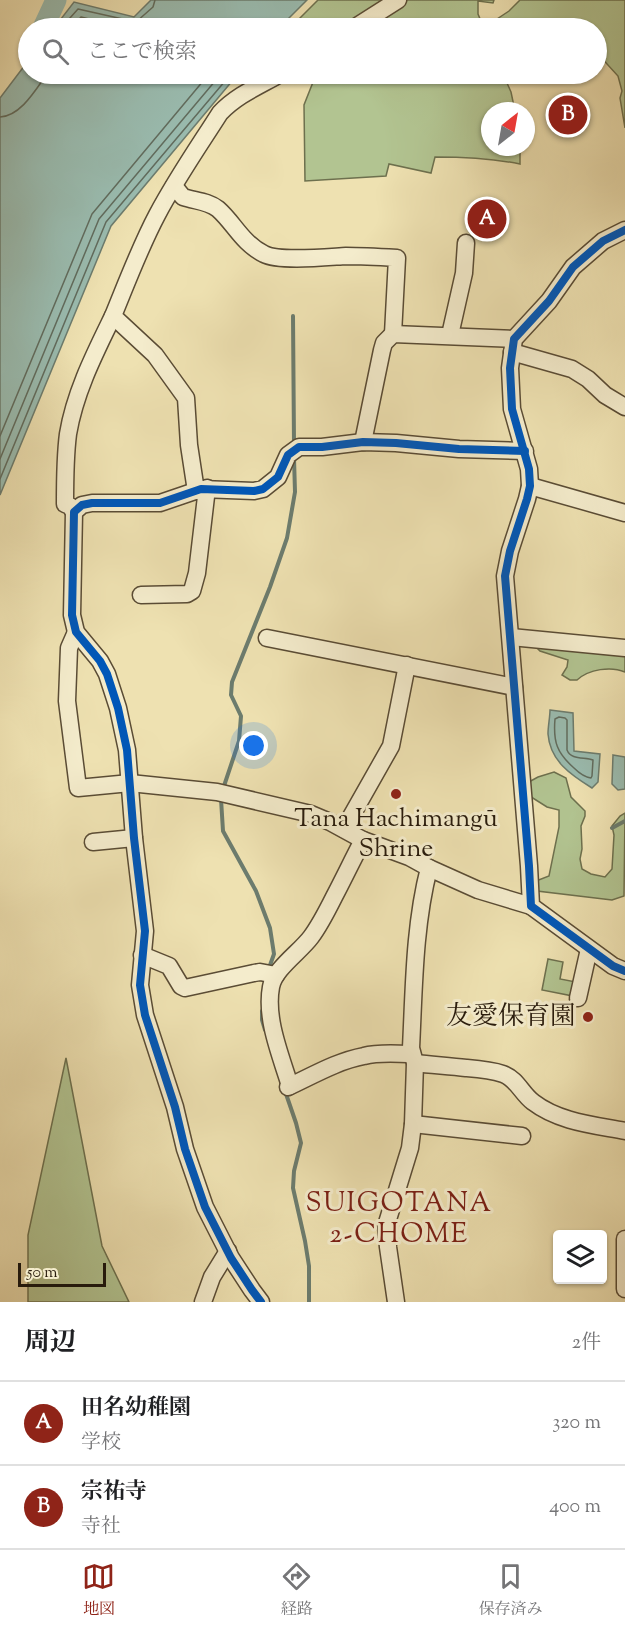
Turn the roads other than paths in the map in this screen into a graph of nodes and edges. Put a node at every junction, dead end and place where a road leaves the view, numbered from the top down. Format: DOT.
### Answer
graph roads {
  1 [pos="398,0"];
  2 [pos="370,18"];
  3 [pos="261,84"];
  4 [pos="174,186"];
  5 [pos="625,230"];
  6 [pos="466,243"];
  7 [pos="113,316"];
  8 [pos="393,334"];
  9 [pos="450,335"];
  10 [pos="513,345"];
  11 [pos="625,406"];
  12 [pos="363,442"];
  13 [pos="525,451"];
  14 [pos="530,486"];
  15 [pos="201,489"];
  16 [pos="74,512"];
  17 [pos="625,513"];
  18 [pos="141,594"];
  19 [pos="76,632"];
  20 [pos="511,637"];
  21 [pos="267,638"];
  22 [pos="625,648"];
  23 [pos="407,665"];
  24 [pos="514,687"];
  25 [pos="130,783"];
  26 [pos="344,829"];
  27 [pos="134,838"];
  28 [pos="363,840"];
  29 [pos="93,842"];
  30 [pos="429,868"];
  31 [pos="531,906"];
  32 [pos="589,949"];
  33 [pos="142,955"];
  34 [pos="625,971"];
  35 [pos="270,974"];
  36 [pos="578,998"];
  37 [pos="413,1059"];
  38 [pos="413,1124"];
  39 [pos="625,1131"];
  40 [pos="522,1136"];
  41 [pos="625,1239"];
  42 [pos="228,1251"];
  43 [pos="625,1289"];
  44 [pos="203,1302"];
  45 [pos="261,1302"];
  46 [pos="396,1302"];
  1 -- 2 [label="street"];
  3 -- 4 [label="street"];
  4 -- 7 [label="street"];
  4 -- 8 [label="street"];
  5 -- 10 [label="street"];
  6 -- 9 [label="street"];
  7 -- 15 [label="street"];
  7 -- 16 [label="street"];
  8 -- 9 [label="street"];
  8 -- 12 [label="street"];
  9 -- 10 [label="street"];
  10 -- 11 [label="street"];
  10 -- 13 [label="street"];
  12 -- 13 [label="street"];
  12 -- 15 [label="street"];
  13 -- 14 [label="street"];
  14 -- 17 [label="street"];
  14 -- 20 [label="street"];
  15 -- 16 [label="street"];
  15 -- 18 [label="street"];
  16 -- 19 [label="street"];
  19 -- 25 [label="street"];
  19 -- 25 [label="street"];
  20 -- 22 [label="street"];
  20 -- 24 [label="street"];
  21 -- 23 [label="street"];
  23 -- 24 [label="street"];
  23 -- 26 [label="street"];
  24 -- 31 [label="street"];
  25 -- 26 [label="street"];
  25 -- 27 [label="street"];
  26 -- 28 [label="street"];
  27 -- 29 [label="street"];
  27 -- 33 [label="street"];
  28 -- 30 [label="street"];
  28 -- 35 [label="street"];
  30 -- 31 [label="street"];
  30 -- 37 [label="street"];
  31 -- 32 [label="street"];
  32 -- 34 [label="street"];
  32 -- 36 [label="street"];
  33 -- 35 [label="street"];
  33 -- 42 [label="street"];
  35 -- 37 [label="street"];
  37 -- 38 [label="street"];
  37 -- 39 [label="street"];
  38 -- 40 [label="street"];
  38 -- 46 [label="street"];
  41 -- 43 [label="street"];
  42 -- 44 [label="street"];
  42 -- 45 [label="street"];
}
